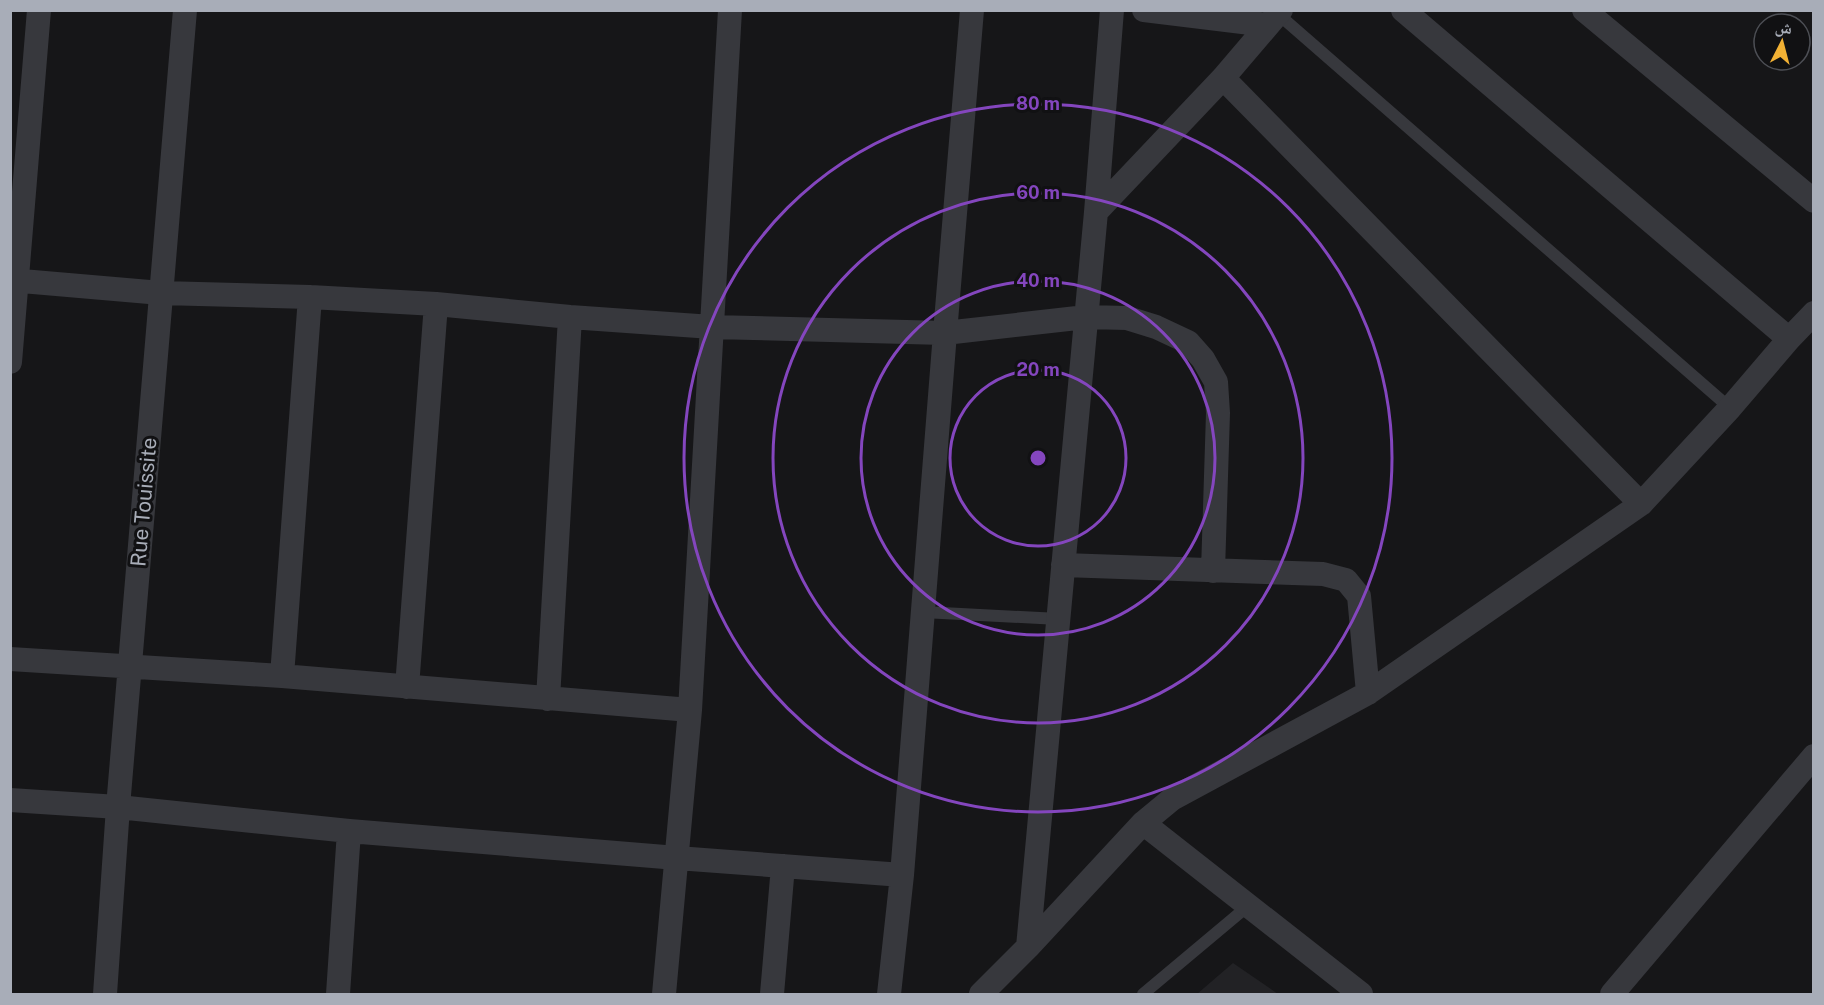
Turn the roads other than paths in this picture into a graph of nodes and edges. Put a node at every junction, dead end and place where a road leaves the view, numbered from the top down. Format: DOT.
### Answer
graph roads {
  1 [pos="39,10"];
  2 [pos="185,10"];
  3 [pos="730,10"];
  4 [pos="972,10"];
  5 [pos="1112,10"];
  6 [pos="1144,10"];
  7 [pos="1403,10"];
  8 [pos="1584,10"];
  9 [pos="1276,17"];
  10 [pos="1223,78"];
  11 [pos="1814,201"];
  12 [pos="1096,212"];
  13 [pos="14,280"];
  14 [pos="161,293"];
  15 [pos="310,297"];
  16 [pos="436,304"];
  17 [pos="1814,313"];
  18 [pos="570,317"];
  19 [pos="1086,317"];
  20 [pos="712,327"];
  21 [pos="945,333"];
  22 [pos="1789,339"];
  23 [pos="10,362"];
  24 [pos="1730,408"];
  25 [pos="1641,504"];
  26 [pos="1063,565"];
  27 [pos="1213,571"];
  28 [pos="923,612"];
  29 [pos="1059,619"];
  30 [pos="10,659"];
  31 [pos="131,666"];
  32 [pos="282,676"];
  33 [pos="407,687"];
  34 [pos="1368,693"];
  35 [pos="548,699"];
  36 [pos="690,710"];
  37 [pos="1814,756"];
  38 [pos="10,800"];
  39 [pos="118,807"];
  40 [pos="1143,824"];
  41 [pos="349,831"];
  42 [pos="677,858"];
  43 [pos="783,866"];
  44 [pos="902,875"];
  45 [pos="1248,906"];
  46 [pos="1028,946"];
  47 [pos="105,994"];
  48 [pos="338,994"];
  49 [pos="664,994"];
  50 [pos="772,994"];
  51 [pos="889,994"];
  52 [pos="981,994"];
  53 [pos="1143,994"];
  54 [pos="1362,994"];
  55 [pos="1612,994"];
  1 -- 13 [label="street"];
  2 -- 14 [label="street, Rue Touissite"];
  3 -- 20 [label="street"];
  4 -- 21 [label="street"];
  5 -- 12 [label="street"];
  6 -- 9 [label="street"];
  7 -- 22 [label="street"];
  8 -- 11 [label="street"];
  9 -- 10 [label="street"];
  9 -- 24 [label="lane"];
  10 -- 12 [label="street"];
  10 -- 25 [label="street"];
  12 -- 19 [label="street"];
  13 -- 14 [label="street"];
  13 -- 23 [label="street"];
  14 -- 15 [label="street"];
  14 -- 31 [label="street, Rue Touissite"];
  15 -- 16 [label="street"];
  15 -- 32 [label="street"];
  16 -- 18 [label="street"];
  16 -- 33 [label="street"];
  17 -- 22 [label="street"];
  18 -- 20 [label="street"];
  18 -- 35 [label="street"];
  19 -- 21 [label="street"];
  19 -- 26 [label="street"];
  19 -- 27 [label="street"];
  20 -- 21 [label="street"];
  20 -- 36 [label="street"];
  21 -- 28 [label="street"];
  22 -- 24 [label="street"];
  24 -- 25 [label="street"];
  25 -- 34 [label="street"];
  26 -- 27 [label="street"];
  26 -- 29 [label="street"];
  27 -- 34 [label="street"];
  28 -- 29 [label="lane"];
  28 -- 44 [label="street"];
  29 -- 46 [label="street"];
  30 -- 31 [label="street"];
  31 -- 32 [label="street"];
  31 -- 39 [label="street, Rue Touissite"];
  32 -- 33 [label="street"];
  33 -- 35 [label="street"];
  34 -- 40 [label="street"];
  35 -- 36 [label="street"];
  36 -- 42 [label="street"];
  37 -- 55 [label="street"];
  38 -- 39 [label="street"];
  39 -- 41 [label="street"];
  39 -- 47 [label="street, Rue Touissite"];
  40 -- 45 [label="street"];
  40 -- 46 [label="street"];
  41 -- 42 [label="street"];
  41 -- 48 [label="street"];
  42 -- 43 [label="street"];
  42 -- 49 [label="street"];
  43 -- 44 [label="street"];
  43 -- 50 [label="street"];
  44 -- 51 [label="street"];
  45 -- 53 [label="lane"];
  45 -- 54 [label="street"];
  46 -- 52 [label="street"];
}
